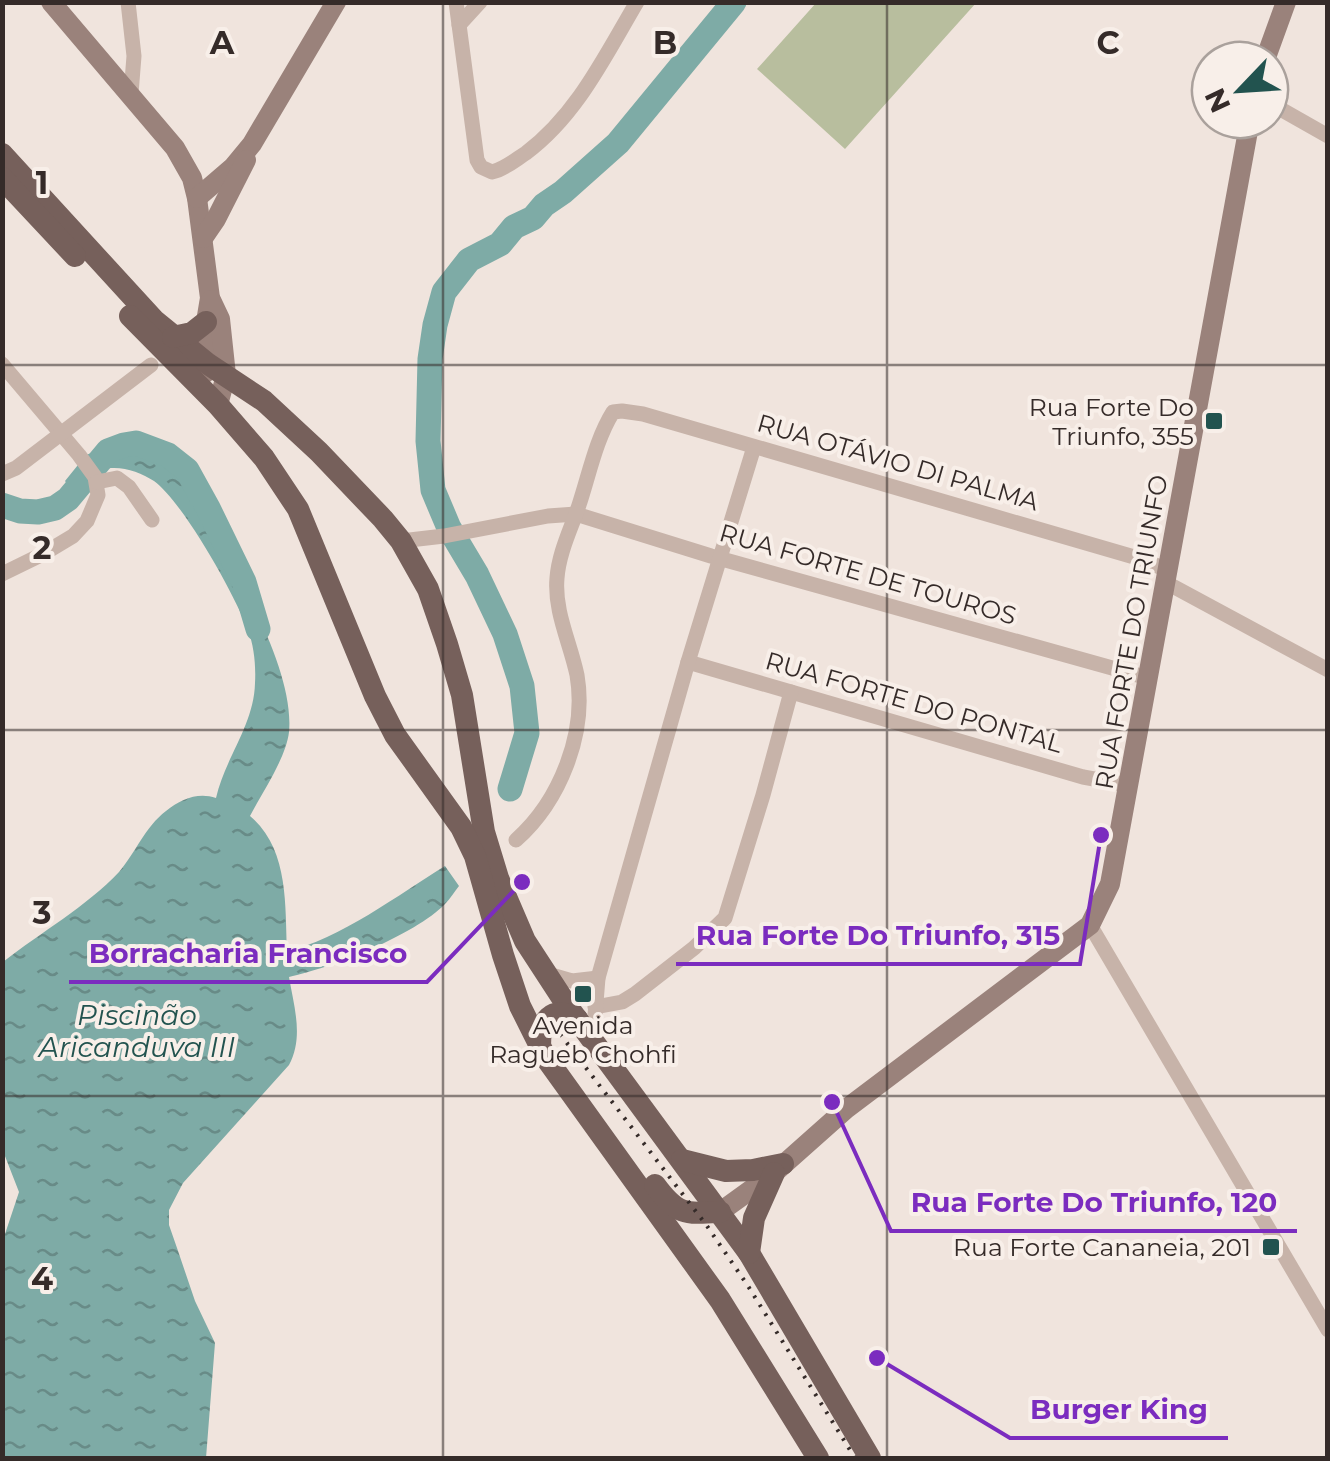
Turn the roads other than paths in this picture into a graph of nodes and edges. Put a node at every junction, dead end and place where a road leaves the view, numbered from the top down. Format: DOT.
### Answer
graph roads {
  1 [pos="36,2"];
  2 [pos="128,2"];
  3 [pos="336,2"];
  4 [pos="456,2"];
  5 [pos="480,2"];
  6 [pos="637,2"];
  7 [pos="1286,2"];
  8 [pos="55,7"];
  9 [pos="459,25"];
  10 [pos="1273,40"];
  11 [pos="131,94"];
  12 [pos="1290,114"];
  13 [pos="1328,136"];
  14 [pos="1246,140"];
  15 [pos="252,144"];
  16 [pos="2,154"];
  17 [pos="2,178"];
  18 [pos="198,198"];
  19 [pos="203,238"];
  20 [pos="208,310"];
  21 [pos="173,337"];
  22 [pos="2,364"];
  23 [pos="151,365"];
  24 [pos="217,370"];
  25 [pos="199,387"];
  26 [pos="218,406"];
  27 [pos="62,432"];
  28 [pos="754,447"];
  29 [pos="9,471"];
  30 [pos="94,477"];
  31 [pos="576,514"];
  32 [pos="152,520"];
  33 [pos="400,541"];
  34 [pos="719,558"];
  35 [pos="2,574"];
  36 [pos="1166,576"];
  37 [pos="688,662"];
  38 [pos="1328,670"];
  39 [pos="1148,678"];
  40 [pos="791,692"];
  41 [pos="1128,785"];
  42 [pos="516,840"];
  43 [pos="1090,925"];
  44 [pos="543,971"];
  45 [pos="598,978"];
  46 [pos="586,1013"];
  47 [pos="540,1046"];
  48 [pos="558,1075"];
  49 [pos="682,1160"];
  50 [pos="778,1169"];
  51 [pos="720,1212"];
  52 [pos="749,1253"];
  53 [pos="1328,1330"];
  54 [pos="818,1458"];
  55 [pos="870,1458"];
  1 -- 8 [label="street"];
  2 -- 11 [label="street"];
  3 -- 15 [label="street"];
  4 -- 9 [label="street"];
  5 -- 9 [label="street"];
  6 -- 9 [label="street"];
  7 -- 10 [label="street"];
  8 -- 11 [label="street"];
  11 -- 18 [label="street"];
  12 -- 13 [label="street"];
  14 -- 36 [label="street, RUA FORTE DO TRIUNFO"];
  15 -- 18 [label="street"];
  15 -- 19 [label="street"];
  16 -- 21 [label="main road"];
  17 -- 25 [label="main road"];
  18 -- 19 [label="street"];
  19 -- 20 [label="street"];
  20 -- 21 [label="main road"];
  20 -- 24 [label="street"];
  21 -- 24 [label="main road"];
  22 -- 27 [label="street"];
  23 -- 27 [label="street"];
  24 -- 25 [label="street"];
  24 -- 26 [label="street"];
  24 -- 33 [label="main road"];
  25 -- 26 [label="main road"];
  26 -- 47 [label="main road"];
  27 -- 29 [label="street"];
  27 -- 30 [label="street"];
  28 -- 31 [label="street, RUA OTÁVIO DI PALMA"];
  28 -- 34 [label="street"];
  28 -- 36 [label="street, RUA OTÁVIO DI PALMA"];
  30 -- 32 [label="street"];
  30 -- 35 [label="street"];
  31 -- 33 [label="street"];
  31 -- 34 [label="street, RUA FORTE DE TOUROS"];
  31 -- 42 [label="street"];
  33 -- 44 [label="main road"];
  34 -- 37 [label="street"];
  34 -- 39 [label="street, RUA FORTE DE TOUROS"];
  36 -- 38 [label="street, RUA OTÁVIO DI PALMA"];
  36 -- 39 [label="street, RUA FORTE DO TRIUNFO"];
  37 -- 40 [label="street, RUA FORTE DO PONTAL"];
  37 -- 45 [label="street"];
  39 -- 41 [label="street, RUA FORTE DO TRIUNFO"];
  40 -- 41 [label="street, RUA FORTE DO PONTAL"];
  40 -- 46 [label="street"];
  41 -- 43 [label="street, RUA FORTE DO TRIUNFO"];
  43 -- 50 [label="street, RUA FORTE DO TRIUNFO"];
  43 -- 53 [label="street"];
  44 -- 45 [label="street"];
  44 -- 46 [label="main road"];
  45 -- 46 [label="street"];
  46 -- 47 [label="main road"];
  46 -- 49 [label="main road"];
  47 -- 48 [label="main road"];
  48 -- 51 [label="main road"];
  48 -- 54 [label="main road"];
  49 -- 50 [label="main road"];
  49 -- 51 [label="main road"];
  50 -- 51 [label="street, RUA FORTE DO TRIUNFO"];
  50 -- 52 [label="main road"];
  51 -- 52 [label="main road"];
  52 -- 55 [label="main road"];
}
